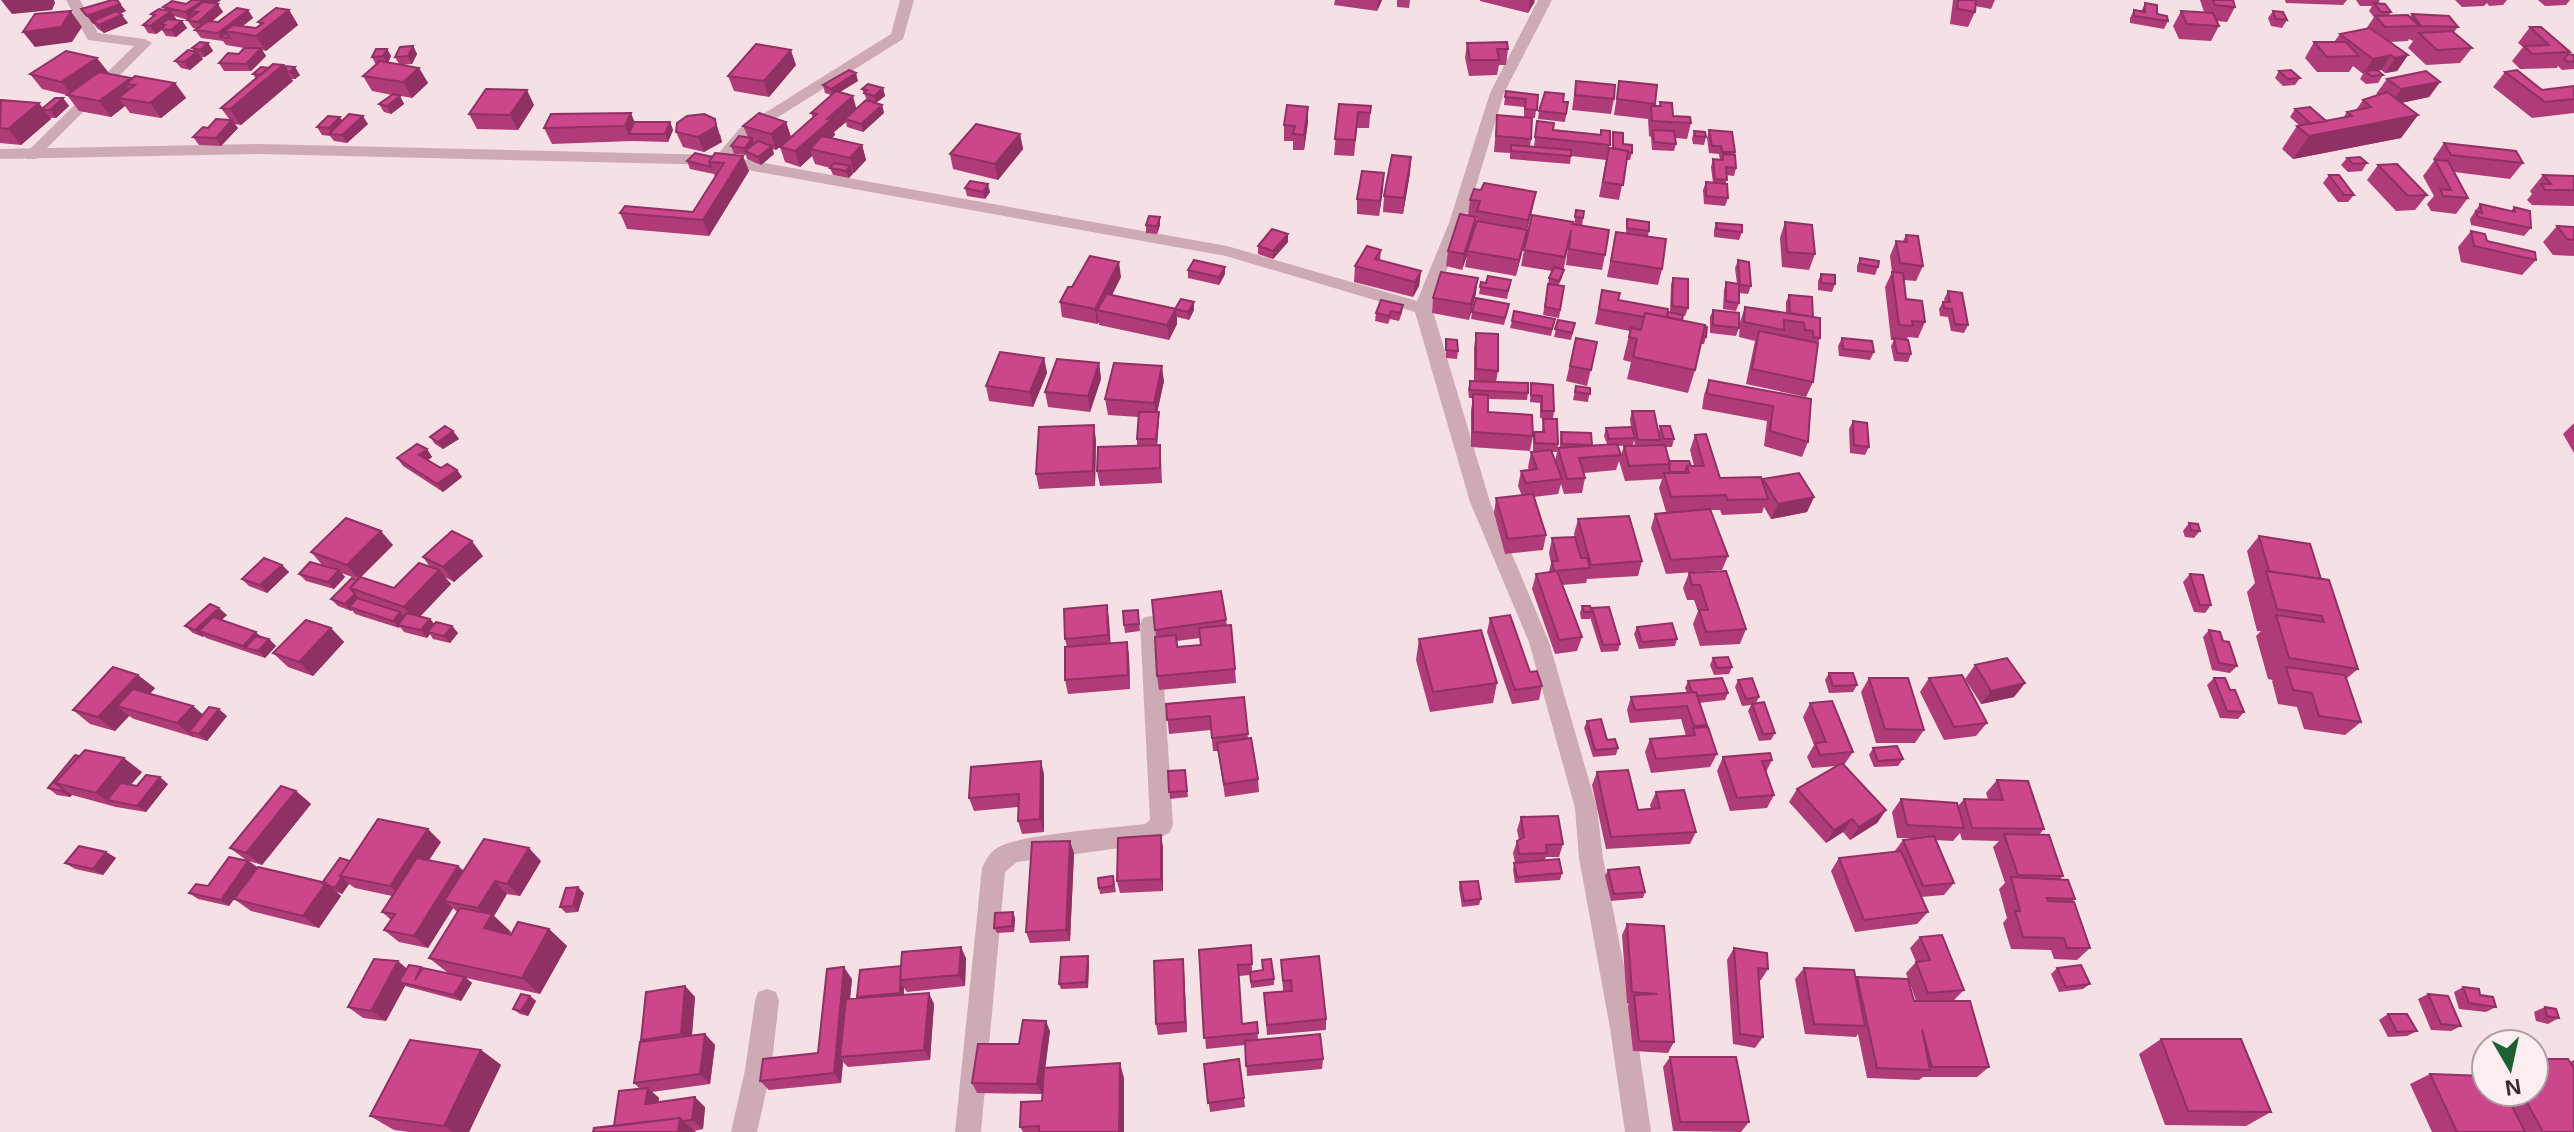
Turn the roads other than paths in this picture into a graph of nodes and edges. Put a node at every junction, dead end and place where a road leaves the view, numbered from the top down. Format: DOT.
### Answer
graph roads {
  1 [pos="73,0"];
  2 [pos="907,0"];
  3 [pos="1545,0"];
  4 [pos="0,154"];
  5 [pos="31,156"];
  6 [pos="720,160"];
  7 [pos="1423,308"];
  8 [pos="1150,624"];
  9 [pos="767,1001"];
  10 [pos="744,1132"];
  11 [pos="968,1132"];
  12 [pos="1638,1132"];
  1 -- 5 [label="street"];
  2 -- 6 [label="street"];
  3 -- 7 [label="street"];
  4 -- 5 [label="street"];
  5 -- 6 [label="street"];
  6 -- 7 [label="street"];
  7 -- 12 [label="street"];
  8 -- 11 [label="street"];
  9 -- 10 [label="street"];
}
